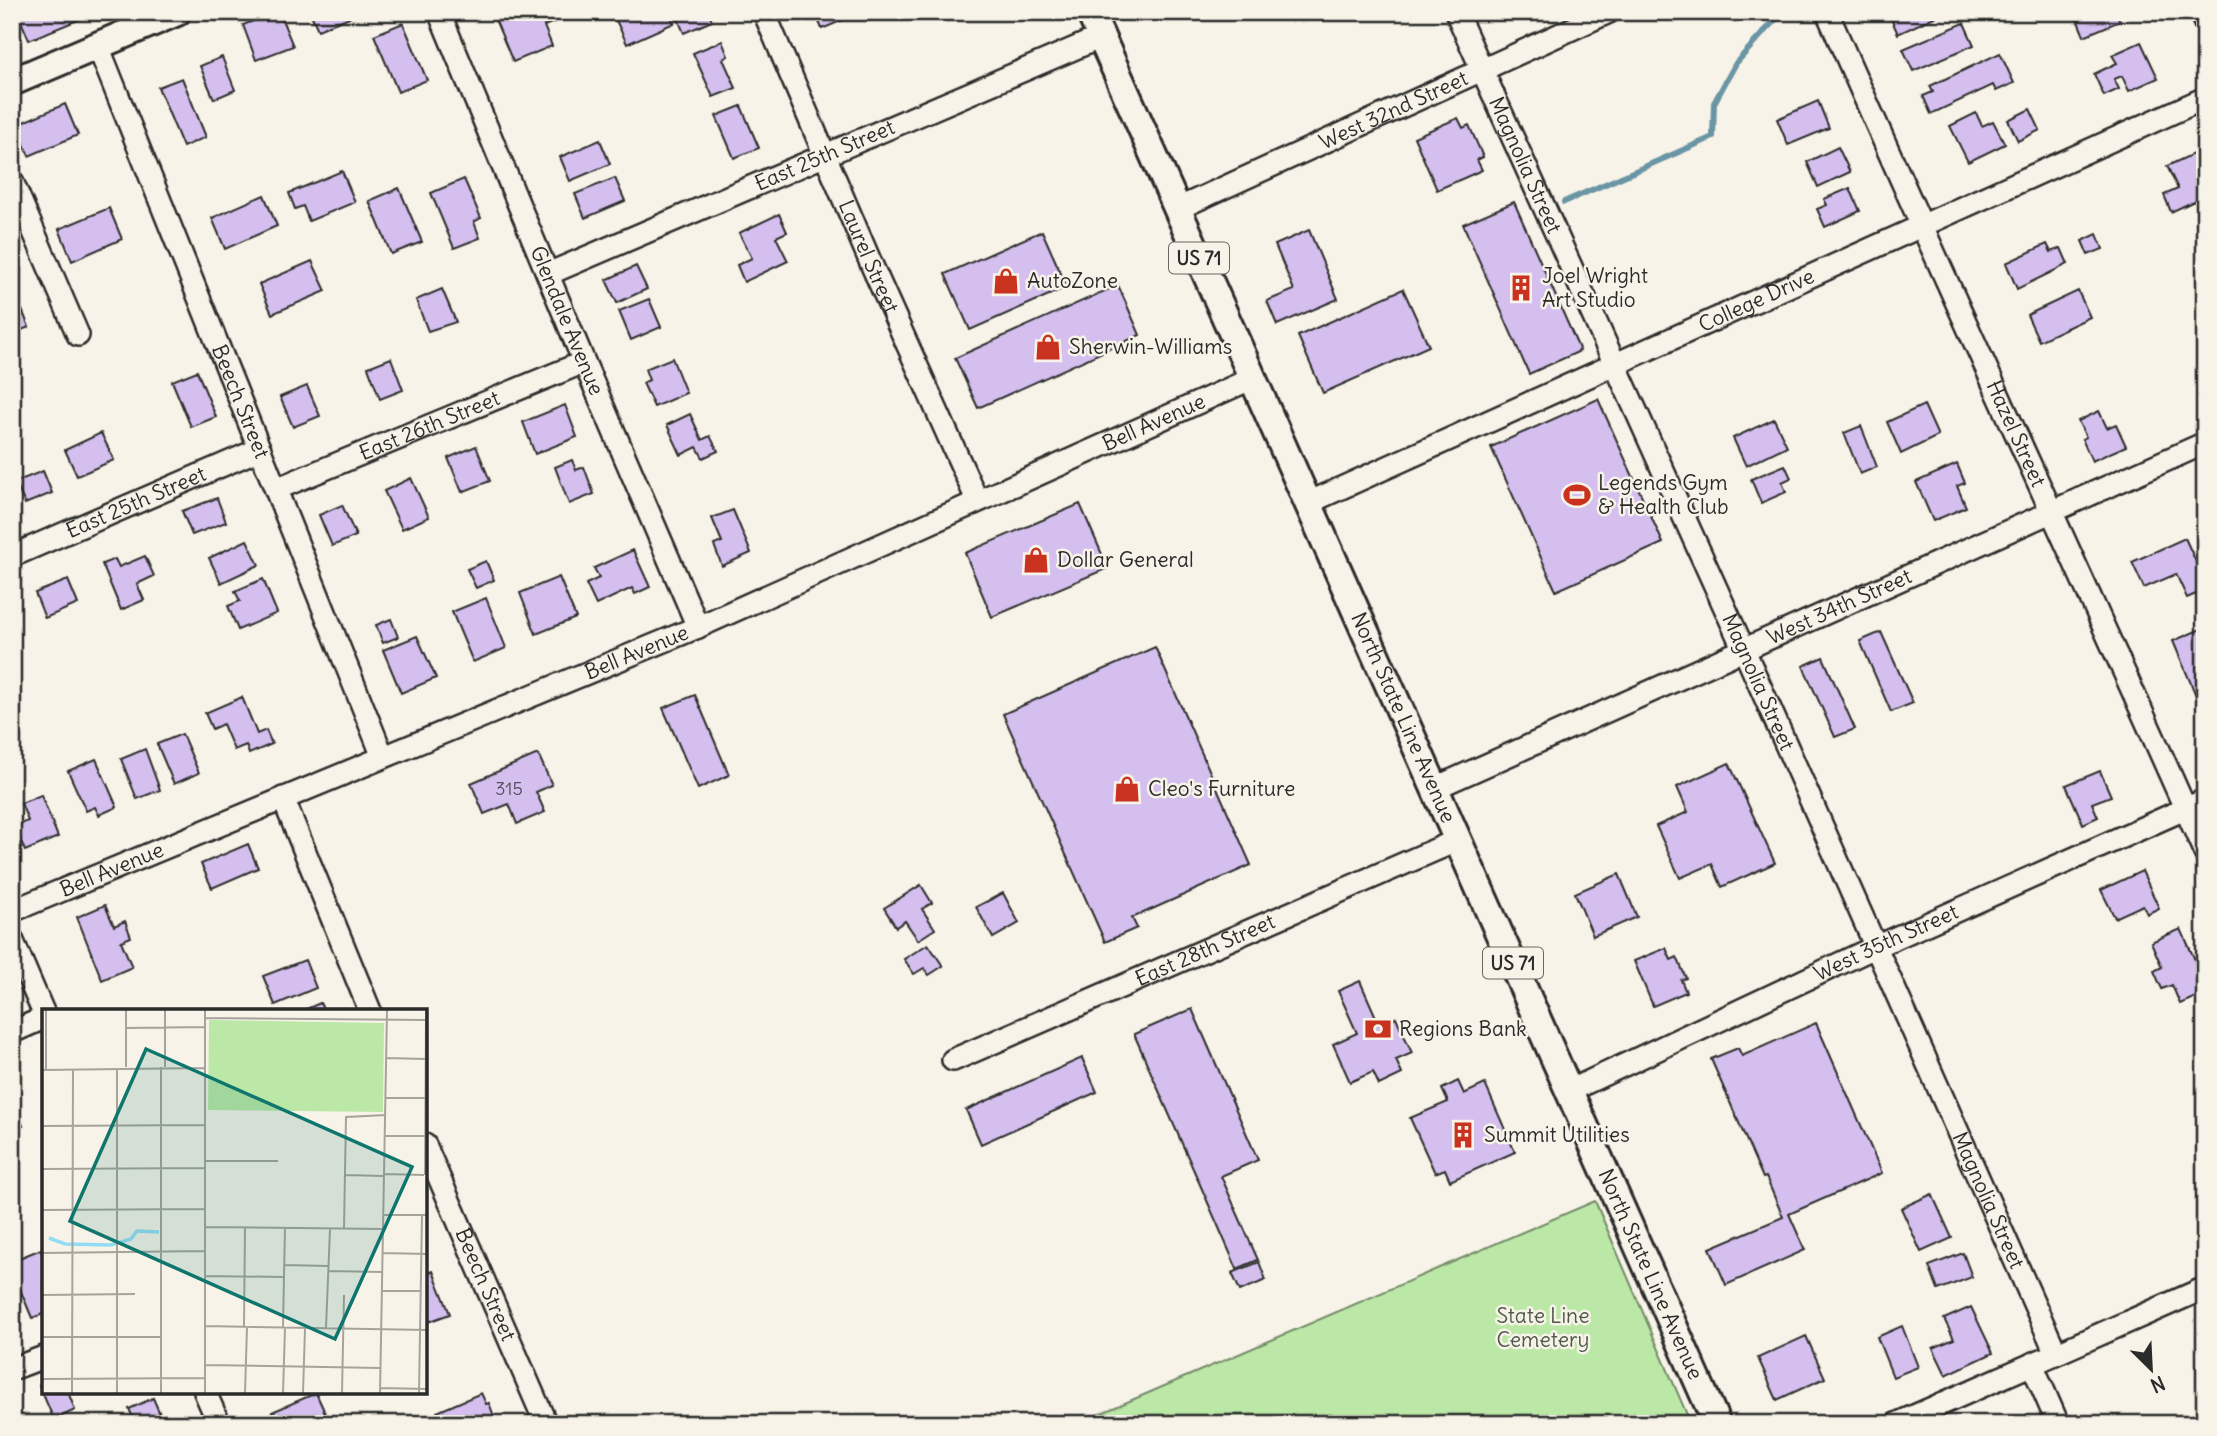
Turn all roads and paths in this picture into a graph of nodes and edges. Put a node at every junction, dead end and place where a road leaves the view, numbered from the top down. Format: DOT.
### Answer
graph roads {
  1 [pos="177,12"];
  2 [pos="439,12"];
  3 [pos="765,12"];
  4 [pos="1090,12"];
  5 [pos="1456,12"];
  6 [pos="1609,12"];
  7 [pos="1827,12"];
  8 [pos="2200,12"];
  9 [pos="2205,23"];
  10 [pos="1101,37"];
  11 [pos="98,46"];
  12 [pos="1481,71"];
  13 [pos="12,82"];
  14 [pos="2205,97"];
  15 [pos="826,155"];
  16 [pos="12,181"];
  17 [pos="1177,209"];
  18 [pos="1921,226"];
  19 [pos="548,274"];
  20 [pos="78,335"];
  21 [pos="584,362"];
  22 [pos="1614,363"];
  23 [pos="1253,378"];
  24 [pos="2205,443"];
  25 [pos="260,449"];
  26 [pos="276,489"];
  27 [pos="976,500"];
  28 [pos="1308,503"];
  29 [pos="2053,511"];
  30 [pos="12,556"];
  31 [pos="698,627"];
  32 [pos="1744,650"];
  33 [pos="383,757"];
  34 [pos="1435,788"];
  35 [pos="283,798"];
  36 [pos="2205,800"];
  37 [pos="2185,808"];
  38 [pos="1458,840"];
  39 [pos="2205,853"];
  40 [pos="12,911"];
  41 [pos="12,939"];
  42 [pos="1875,947"];
  43 [pos="369,1009"];
  44 [pos="42,1011"];
  45 [pos="42,1017"];
  46 [pos="12,1032"];
  47 [pos="953,1060"];
  48 [pos="1569,1091"];
  49 [pos="427,1155"];
  50 [pos="431,1175"];
  51 [pos="2205,1288"];
  52 [pos="2056,1353"];
  53 [pos="42,1358"];
  54 [pos="2032,1364"];
  55 [pos="12,1369"];
  56 [pos="206,1394"];
  57 [pos="219,1424"];
  58 [pos="546,1424"];
  59 [pos="1717,1424"];
  60 [pos="1896,1424"];
  61 [pos="2058,1424"];
  1 -- 11 [label="main road"];
  2 -- 19 [label="street, Glendale Avenue"];
  3 -- 15 [label="street, Laurel Street"];
  4 -- 10 [label="main road, North State Line Avenue / US 71"];
  5 -- 12 [label="street, Magnolia Street"];
  6 -- 12 [label="street, West 32nd Street"];
  7 -- 18 [label="street, Hazel Street"];
  8 -- 9 [label="street"];
  10 -- 15 [label="street, East 25th Street"];
  10 -- 17 [label="main road, North State Line Avenue / US 71"];
  11 -- 13 [label="main road"];
  11 -- 25 [label="street, Beech Street"];
  12 -- 17 [label="street, West 32nd Street"];
  12 -- 22 [label="street, Magnolia Street"];
  14 -- 18 [label="street, College Drive"];
  15 -- 19 [label="street, East 25th Street"];
  15 -- 27 [label="street, Laurel Street"];
  16 -- 20 [label="street"];
  17 -- 23 [label="main road, North State Line Avenue / US 71"];
  18 -- 22 [label="street, College Drive"];
  18 -- 29 [label="street, Hazel Street"];
  19 -- 21 [label="street, Glendale Avenue"];
  21 -- 26 [label="street, East 26th Street"];
  21 -- 31 [label="street, Glendale Avenue"];
  22 -- 28 [label="street, College Drive"];
  22 -- 32 [label="street, Magnolia Street"];
  23 -- 27 [label="street, Bell Avenue"];
  23 -- 28 [label="main road, North State Line Avenue / US 71"];
  24 -- 29 [label="street, West 34th Street"];
  25 -- 26 [label="street, Beech Street"];
  25 -- 30 [label="street, East 25th Street"];
  26 -- 33 [label="street, Beech Street"];
  27 -- 31 [label="street, Bell Avenue"];
  28 -- 34 [label="main road, North State Line Avenue / US 71"];
  29 -- 32 [label="street, West 34th Street"];
  29 -- 37 [label="street, Hazel Street"];
  31 -- 33 [label="street, Bell Avenue"];
  32 -- 34 [label="street, West 34th Street"];
  32 -- 42 [label="street, Magnolia Street"];
  33 -- 35 [label="street, Bell Avenue"];
  34 -- 38 [label="main road, North State Line Avenue / US 71"];
  35 -- 40 [label="street, Bell Avenue"];
  35 -- 43 [label="street"];
  36 -- 37 [label="street, West 35th Street"];
  37 -- 39 [label="street, Hazel Street"];
  37 -- 42 [label="street, West 35th Street"];
  38 -- 47 [label="street, East 28th Street"];
  38 -- 48 [label="main road, North State Line Avenue / US 71"];
  41 -- 44 [label="street"];
  42 -- 48 [label="street, West 35th Street"];
  42 -- 52 [label="street, Magnolia Street"];
  45 -- 46 [label="street"];
  48 -- 59 [label="main road, North State Line Avenue / US 71"];
  49 -- 50 [label="street, Beech Street"];
  50 -- 58 [label="street, Beech Street"];
  51 -- 52 [label="street"];
  52 -- 54 [label="street"];
  53 -- 55 [label="street"];
  54 -- 60 [label="street"];
  54 -- 61 [label="street"];
  56 -- 57 [label="street"];
}
